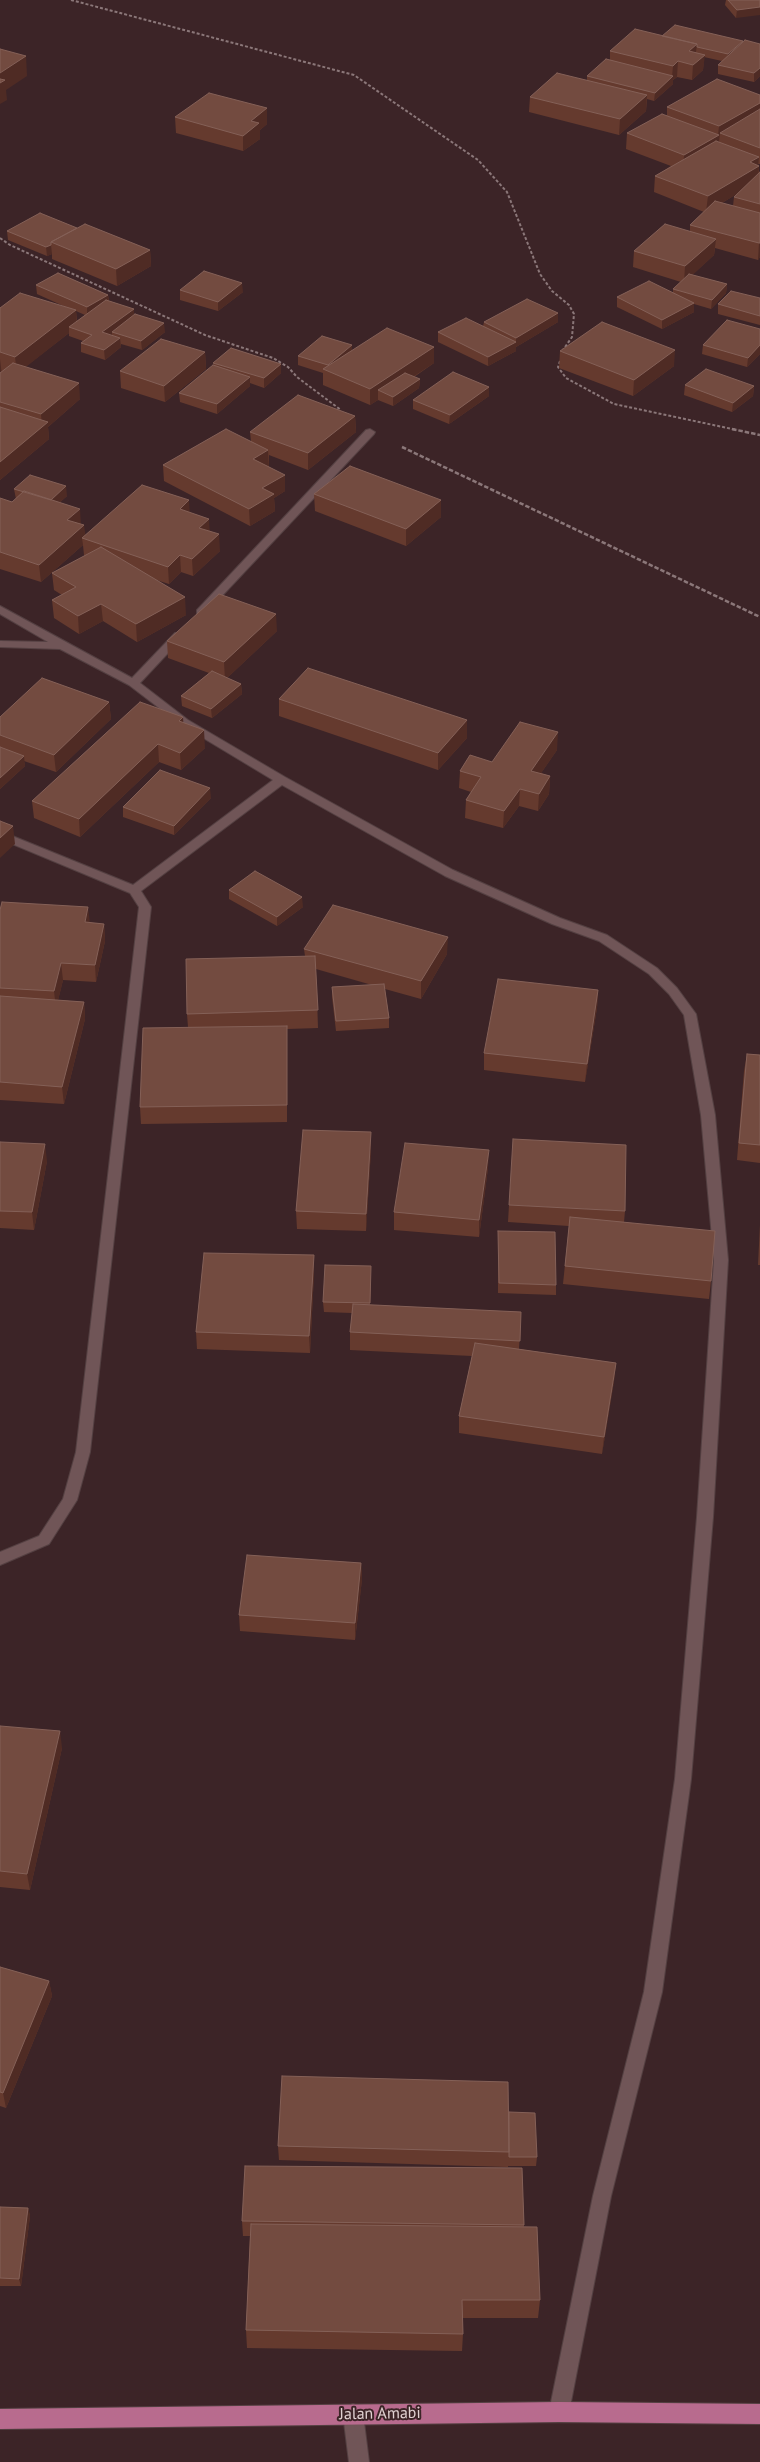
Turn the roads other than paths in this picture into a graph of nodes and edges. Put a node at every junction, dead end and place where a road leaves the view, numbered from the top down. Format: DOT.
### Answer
graph roads {
  1 [pos="370,432"];
  2 [pos="0,609"];
  3 [pos="0,644"];
  4 [pos="62,646"];
  5 [pos="133,683"];
  6 [pos="281,780"];
  7 [pos="0,835"];
  8 [pos="134,890"];
  9 [pos="0,1559"];
  10 [pos="559,2412"];
  11 [pos="354,2414"];
  12 [pos="760,2414"];
  13 [pos="0,2419"];
  14 [pos="359,2462"];
  1 -- 5 [label="street"];
  2 -- 4 [label="street"];
  3 -- 4 [label="street"];
  4 -- 5 [label="street"];
  5 -- 6 [label="street"];
  6 -- 8 [label="street"];
  6 -- 10 [label="street"];
  7 -- 8 [label="street"];
  8 -- 9 [label="street"];
  10 -- 11 [label="main road, Jalan Amabi"];
  10 -- 12 [label="main road, Jalan Amabi"];
  11 -- 13 [label="main road, Jalan Amabi"];
  11 -- 14 [label="street"];
}
